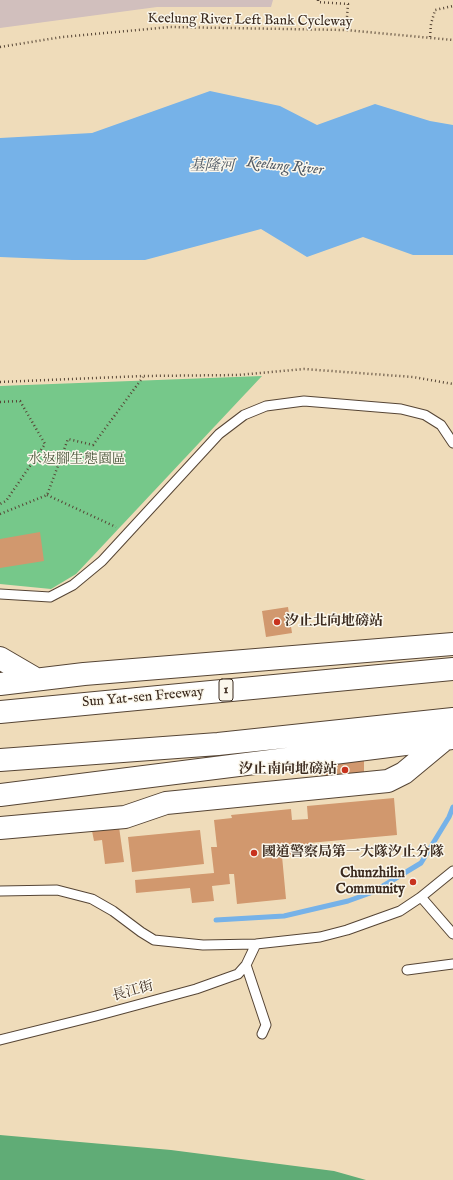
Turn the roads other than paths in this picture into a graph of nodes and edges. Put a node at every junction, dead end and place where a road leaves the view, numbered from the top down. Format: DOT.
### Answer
graph roads {
  1 [pos="453,443"];
  2 [pos="0,594"];
  3 [pos="453,644"];
  4 [pos="0,658"];
  5 [pos="453,669"];
  6 [pos="36,679"];
  7 [pos="0,684"];
  8 [pos="0,712"];
  9 [pos="453,719"];
  10 [pos="449,738"];
  11 [pos="0,760"];
  12 [pos="0,794"];
  13 [pos="0,828"];
  14 [pos="453,871"];
  15 [pos="0,891"];
  16 [pos="421,897"];
  17 [pos="453,934"];
  18 [pos="256,944"];
  19 [pos="453,964"];
  20 [pos="246,965"];
  21 [pos="407,970"];
  22 [pos="262,1034"];
  23 [pos="0,1040"];
  1 -- 2 [label="lane"];
  3 -- 6 [label="highway"];
  4 -- 6 [label="highway"];
  5 -- 8 [label="highway, Sun Yat-sen Freeway / 1"];
  6 -- 7 [label="highway"];
  9 -- 11 [label="highway"];
  10 -- 12 [label="highway"];
  10 -- 13 [label="highway"];
  14 -- 16 [label="lane"];
  15 -- 18 [label="lane"];
  16 -- 17 [label="lane"];
  16 -- 18 [label="lane"];
  18 -- 20 [label="lane, 長江街"];
  19 -- 21 [label="lane"];
  20 -- 22 [label="lane"];
  20 -- 23 [label="lane, 長江街"];
}
